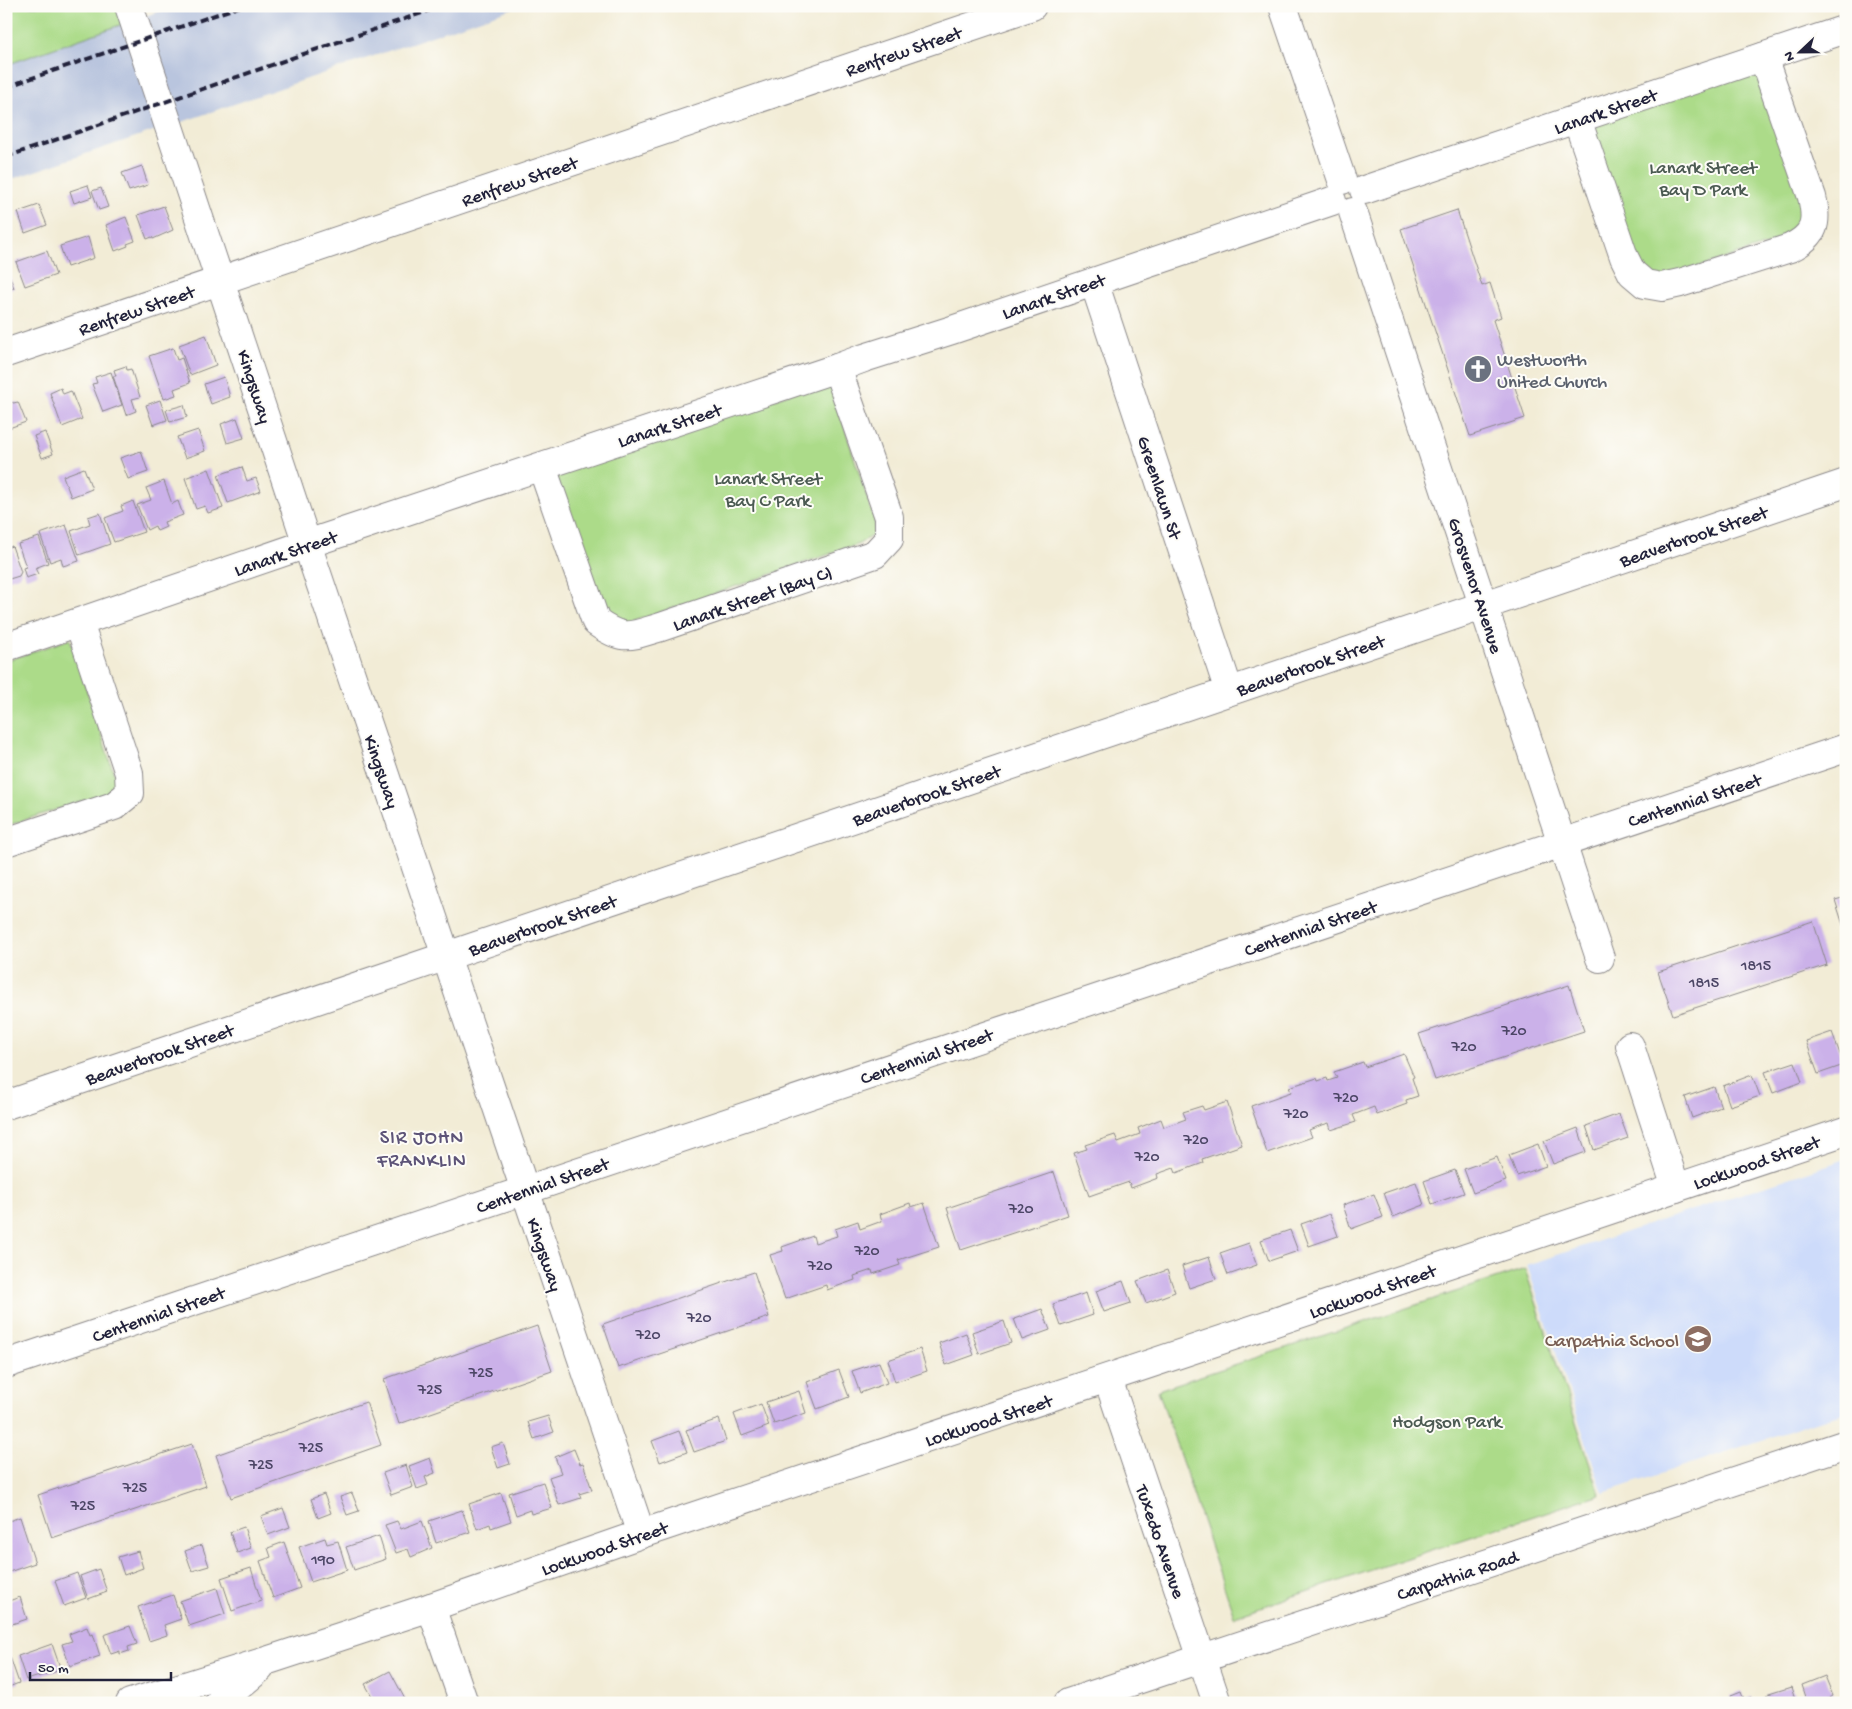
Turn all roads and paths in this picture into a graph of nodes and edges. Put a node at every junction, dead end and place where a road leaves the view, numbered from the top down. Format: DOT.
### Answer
graph roads {
  1 [pos="129,6"];
  2 [pos="1032,6"];
  3 [pos="1283,6"];
  4 [pos="1846,29"];
  5 [pos="1763,57"];
  6 [pos="1577,119"];
  7 [pos="1348,196"];
  8 [pos="221,280"];
  9 [pos="1094,282"];
  10 [pos="6,353"];
  11 [pos="837,368"];
  12 [pos="542,467"];
  13 [pos="1846,483"];
  14 [pos="307,544"];
  15 [pos="1483,606"];
  16 [pos="79,622"];
  17 [pos="6,647"];
  18 [pos="1229,691"];
  19 [pos="1846,748"];
  20 [pos="6,842"];
  21 [pos="1562,842"];
  22 [pos="446,956"];
  23 [pos="1600,958"];
  24 [pos="1630,1046"];
  25 [pos="6,1105"];
  26 [pos="1846,1131"];
  27 [pos="1676,1188"];
  28 [pos="524,1190"];
  29 [pos="6,1364"];
  30 [pos="1108,1379"];
  31 [pos="1846,1444"];
  32 [pos="641,1534"];
  33 [pos="431,1607"];
  34 [pos="1202,1659"];
  35 [pos="269,1660"];
  36 [pos="130,1703"];
  37 [pos="219,1703"];
  38 [pos="464,1703"];
  39 [pos="1068,1703"];
  40 [pos="1217,1703"];
  1 -- 8 [label="street, Kingsway"];
  2 -- 8 [label="street, Renfrew Street"];
  3 -- 7 [label="street, Grosvenor Avenue"];
  4 -- 5 [label="street, Lanark Street"];
  5 -- 6 [label="street, Lanark Street"];
  5 -- 6 [label="street"];
  6 -- 7 [label="street, Lanark Street"];
  7 -- 9 [label="street, Lanark Street"];
  7 -- 15 [label="street, Grosvenor Avenue"];
  8 -- 10 [label="street, Renfrew Street"];
  8 -- 14 [label="street, Kingsway"];
  9 -- 11 [label="street, Lanark Street"];
  9 -- 18 [label="street, Greenlawn St"];
  11 -- 12 [label="street, Lanark Street"];
  11 -- 12 [label="street, Lanark Street (Bay C)"];
  12 -- 14 [label="street, Lanark Street"];
  13 -- 15 [label="street, Beaverbrook Street"];
  14 -- 16 [label="street, Lanark Street"];
  14 -- 22 [label="street, Kingsway"];
  15 -- 18 [label="street, Beaverbrook Street"];
  15 -- 21 [label="street, Grosvenor Avenue"];
  16 -- 17 [label="street, Lanark Street"];
  16 -- 20 [label="street"];
  18 -- 22 [label="street, Beaverbrook Street"];
  19 -- 21 [label="street, Centennial Street"];
  21 -- 23 [label="street, Grosvenor Avenue"];
  21 -- 28 [label="street, Centennial Street"];
  22 -- 25 [label="street, Beaverbrook Street"];
  22 -- 28 [label="street, Kingsway"];
  24 -- 27 [label="street"];
  26 -- 27 [label="street, Lockwood Street"];
  27 -- 30 [label="street, Lockwood Street"];
  28 -- 29 [label="street, Centennial Street"];
  28 -- 32 [label="street, Kingsway"];
  30 -- 32 [label="street, Lockwood Street"];
  30 -- 34 [label="street, Tuxedo Avenue"];
  31 -- 34 [label="street, Carpathia Road"];
  32 -- 33 [label="street, Lockwood Street"];
  33 -- 35 [label="street, Lockwood Street"];
  33 -- 38 [label="street"];
  34 -- 39 [label="street, Carpathia Road"];
  34 -- 40 [label="street, Tuxedo Avenue"];
  35 -- 36 [label="street, Lockwood Street"];
  35 -- 37 [label="street"];
}
